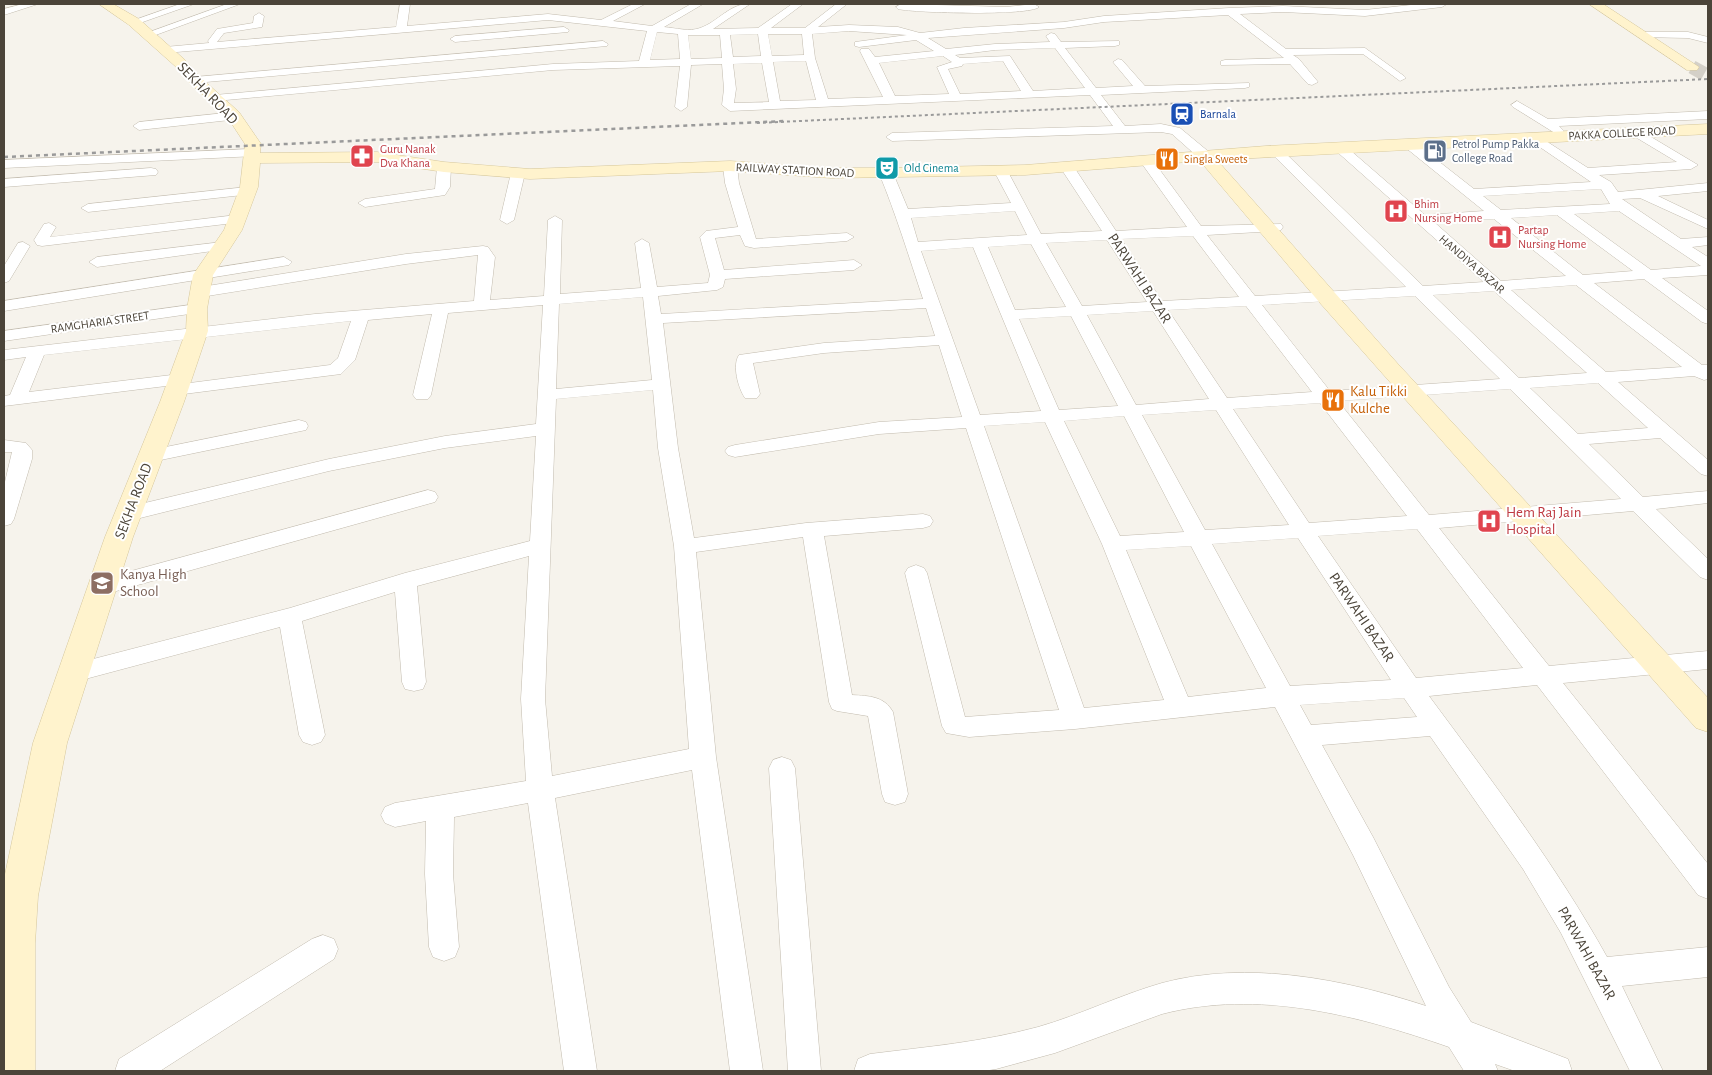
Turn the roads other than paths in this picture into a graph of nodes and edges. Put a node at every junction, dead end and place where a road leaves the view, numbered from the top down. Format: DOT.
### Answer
graph roads {
  1 [pos="34,4"];
  2 [pos="105,4"];
  3 [pos="189,4"];
  4 [pos="235,4"];
  5 [pos="405,4"];
  6 [pos="640,4"];
  7 [pos="698,4"];
  8 [pos="745,4"];
  9 [pos="798,4"];
  10 [pos="842,4"];
  11 [pos="1442,4"];
  12 [pos="1587,4"];
  13 [pos="1595,4"];
  14 [pos="542,7"];
  15 [pos="1233,7"];
  16 [pos="1038,9"];
  17 [pos="897,10"];
  18 [pos="4,12"];
  19 [pos="1193,13"];
  20 [pos="259,16"];
  21 [pos="515,20"];
  22 [pos="1205,23"];
  23 [pos="1071,24"];
  24 [pos="604,25"];
  25 [pos="1626,25"];
  26 [pos="1043,26"];
  27 [pos="429,27"];
  28 [pos="849,28"];
  29 [pos="875,28"];
  30 [pos="653,29"];
  31 [pos="401,30"];
  32 [pos="762,30"];
  33 [pos="702,31"];
  34 [pos="725,31"];
  35 [pos="807,31"];
  36 [pos="683,32"];
  37 [pos="1642,35"];
  38 [pos="917,36"];
  39 [pos="495,37"];
  40 [pos="445,40"];
  41 [pos="1708,40"];
  42 [pos="426,42"];
  43 [pos="1115,42"];
  44 [pos="603,44"];
  45 [pos="859,44"];
  46 [pos="1058,44"];
  47 [pos="210,46"];
  48 [pos="944,51"];
  49 [pos="169,52"];
  50 [pos="1285,52"];
  51 [pos="497,54"];
  52 [pos="601,55"];
  53 [pos="810,58"];
  54 [pos="768,59"];
  55 [pos="727,60"];
  56 [pos="872,61"];
  57 [pos="958,61"];
  58 [pos="1295,61"];
  59 [pos="686,62"];
  60 [pos="1118,62"];
  61 [pos="644,63"];
  62 [pos="1225,63"];
  63 [pos="1692,67"];
  64 [pos="500,72"];
  65 [pos="1400,78"];
  66 [pos="1312,82"];
  67 [pos="1245,85"];
  68 [pos="1142,90"];
  69 [pos="1093,92"];
  70 [pos="1029,94"];
  71 [pos="214,98"];
  72 [pos="956,98"];
  73 [pos="891,101"];
  74 [pos="823,103"];
  75 [pos="776,104"];
  76 [pos="1517,105"];
  77 [pos="681,107"];
  78 [pos="1708,115"];
  79 [pos="235,116"];
  80 [pos="1546,123"];
  81 [pos="139,126"];
  82 [pos="1708,129"];
  83 [pos="1122,130"];
  84 [pos="1636,132"];
  85 [pos="1567,136"];
  86 [pos="892,137"];
  87 [pos="1535,138"];
  88 [pos="1410,145"];
  89 [pos="1339,148"];
  90 [pos="1276,150"];
  91 [pos="1208,155"];
  92 [pos="251,158"];
  93 [pos="1146,161"];
  94 [pos="5,165"];
  95 [pos="1690,165"];
  96 [pos="730,166"];
  97 [pos="444,167"];
  98 [pos="1068,167"];
  99 [pos="1001,171"];
  100 [pos="1587,172"];
  101 [pos="1702,172"];
  102 [pos="518,173"];
  103 [pos="886,174"];
  104 [pos="4,183"];
  105 [pos="1606,185"];
  106 [pos="1708,187"];
  107 [pos="1679,190"];
  108 [pos="247,191"];
  109 [pos="1471,193"];
  110 [pos="1643,194"];
  111 [pos="1701,201"];
  112 [pos="1619,202"];
  113 [pos="365,203"];
  114 [pos="88,208"];
  115 [pos="1019,208"];
  116 [pos="1561,211"];
  117 [pos="903,214"];
  118 [pos="1497,215"];
  119 [pos="237,219"];
  120 [pos="1421,219"];
  121 [pos="507,220"];
  122 [pos="555,220"];
  123 [pos="1708,225"];
  124 [pos="49,226"];
  125 [pos="1270,227"];
  126 [pos="746,230"];
  127 [pos="1196,230"];
  128 [pos="1112,235"];
  129 [pos="847,237"];
  130 [pos="1036,240"];
  131 [pos="1708,241"];
  132 [pos="642,243"];
  133 [pos="979,243"];
  134 [pos="1678,244"];
  135 [pos="222,246"];
  136 [pos="912,247"];
  137 [pos="4,249"];
  138 [pos="97,262"];
  139 [pos="284,262"];
  140 [pos="1708,264"];
  141 [pos="854,265"];
  142 [pos="1708,270"];
  143 [pos="718,275"];
  144 [pos="1648,275"];
  145 [pos="4,278"];
  146 [pos="1580,280"];
  147 [pos="1497,286"];
  148 [pos="1418,290"];
  149 [pos="648,293"];
  150 [pos="1332,295"];
  151 [pos="552,301"];
  152 [pos="1252,301"];
  153 [pos="199,302"];
  154 [pos="932,303"];
  155 [pos="4,306"];
  156 [pos="481,307"];
  157 [pos="1158,307"];
  158 [pos="441,310"];
  159 [pos="1077,312"];
  160 [pos="1010,315"];
  161 [pos="361,317"];
  162 [pos="654,319"];
  163 [pos="1708,319"];
  164 [pos="4,336"];
  165 [pos="945,340"];
  166 [pos="37,351"];
  167 [pos="4,355"];
  168 [pos="1705,373"];
  169 [pos="1606,379"];
  170 [pos="661,384"];
  171 [pos="178,385"];
  172 [pos="1516,386"];
  173 [pos="1419,391"];
  174 [pos="751,394"];
  175 [pos="422,395"];
  176 [pos="546,395"];
  177 [pos="1325,398"];
  178 [pos="10,400"];
  179 [pos="1222,404"];
  180 [pos="1130,410"];
  181 [pos="1052,416"];
  182 [pos="973,422"];
  183 [pos="298,426"];
  184 [pos="544,429"];
  185 [pos="1666,432"];
  186 [pos="1572,440"];
  187 [pos="4,446"];
  188 [pos="735,452"];
  189 [pos="151,456"];
  190 [pos="1708,470"];
  191 [pos="428,497"];
  192 [pos="1708,498"];
  193 [pos="1638,504"];
  194 [pos="128,514"];
  195 [pos="1530,514"];
  196 [pos="4,519"];
  197 [pos="923,521"];
  198 [pos="1424,521"];
  199 [pos="812,530"];
  200 [pos="1303,530"];
  201 [pos="1199,539"];
  202 [pos="1113,544"];
  203 [pos="539,546"];
  204 [pos="685,546"];
  205 [pos="1708,572"];
  206 [pos="916,573"];
  207 [pos="405,581"];
  208 [pos="102,587"];
  209 [pos="290,616"];
  210 [pos="1708,660"];
  211 [pos="1668,664"];
  212 [pos="74,673"];
  213 [pos="1542,674"];
  214 [pos="414,682"];
  215 [pos="1410,688"];
  216 [pos="1283,696"];
  217 [pos="1708,698"];
  218 [pos="1180,708"];
  219 [pos="1074,719"];
  220 [pos="1708,719"];
  221 [pos="1437,725"];
  222 [pos="312,735"];
  223 [pos="1304,736"];
  224 [pos="703,757"];
  225 [pos="782,768"];
  226 [pos="540,790"];
  227 [pos="896,794"];
  228 [pos="440,808"];
  229 [pos="395,815"];
  230 [pos="1708,886"];
  231 [pos="444,947"];
  232 [pos="323,948"];
  233 [pos="1708,962"];
  234 [pos="1599,973"];
  235 [pos="1460,1035"];
  236 [pos="14,1071"];
  237 [pos="131,1071"];
  238 [pos="581,1071"];
  239 [pos="747,1071"];
  240 [pos="805,1071"];
  241 [pos="870,1071"];
  242 [pos="1482,1071"];
  243 [pos="1556,1071"];
  244 [pos="1647,1071"];
  1 -- 18 [label="street"];
  2 -- 49 [label="street, SEKHA ROAD"];
  3 -- 49 [label="street"];
  4 -- 49 [label="street"];
  5 -- 31 [label="street"];
  6 -- 24 [label="street"];
  7 -- 30 [label="street"];
  8 -- 33 [label="street"];
  9 -- 32 [label="street"];
  10 -- 35 [label="street"];
  11 -- 15 [label="street"];
  12 -- 25 [label="street"];
  13 -- 25 [label="street"];
  14 -- 21 [label="street"];
  15 -- 19 [label="street"];
  15 -- 50 [label="street"];
  16 -- 17 [label="street"];
  16 -- 23 [label="street"];
  17 -- 29 [label="street"];
  19 -- 22 [label="street"];
  19 -- 23 [label="street"];
  20 -- 47 [label="street"];
  21 -- 24 [label="street"];
  21 -- 27 [label="street"];
  23 -- 26 [label="street"];
  24 -- 30 [label="street"];
  24 -- 39 [label="street"];
  24 -- 44 [label="street"];
  25 -- 37 [label="street"];
  26 -- 38 [label="street"];
  26 -- 46 [label="street"];
  27 -- 31 [label="street"];
  27 -- 42 [label="street"];
  28 -- 29 [label="street"];
  28 -- 35 [label="street"];
  28 -- 45 [label="street"];
  29 -- 38 [label="street"];
  30 -- 36 [label="street"];
  30 -- 61 [label="street"];
  31 -- 47 [label="street"];
  32 -- 34 [label="street"];
  32 -- 35 [label="street"];
  32 -- 54 [label="street"];
  33 -- 34 [label="street"];
  33 -- 36 [label="street"];
  34 -- 55 [label="street"];
  35 -- 53 [label="street"];
  36 -- 59 [label="street"];
  37 -- 41 [label="street"];
  37 -- 63 [label="street"];
  38 -- 45 [label="street"];
  38 -- 48 [label="street"];
  39 -- 40 [label="street"];
  39 -- 51 [label="street"];
  43 -- 46 [label="street"];
  44 -- 51 [label="street"];
  44 -- 52 [label="street"];
  45 -- 56 [label="street"];
  46 -- 48 [label="street"];
  46 -- 69 [label="street"];
  47 -- 49 [label="street"];
  48 -- 56 [label="street"];
  48 -- 57 [label="street"];
  49 -- 51 [label="street"];
  49 -- 71 [label="street, SEKHA ROAD"];
  50 -- 58 [label="street"];
  50 -- 65 [label="street"];
  51 -- 64 [label="street"];
  53 -- 54 [label="street"];
  53 -- 74 [label="street"];
  54 -- 55 [label="street"];
  54 -- 75 [label="street"];
  55 -- 59 [label="street"];
  55 -- 75 [label="street"];
  56 -- 73 [label="street"];
  57 -- 70 [label="street"];
  57 -- 72 [label="street"];
  58 -- 62 [label="street"];
  58 -- 66 [label="street"];
  59 -- 61 [label="street"];
  59 -- 77 [label="street"];
  60 -- 68 [label="street"];
  61 -- 64 [label="street"];
  64 -- 71 [label="street"];
  67 -- 68 [label="street"];
  68 -- 69 [label="street"];
  69 -- 70 [label="street"];
  69 -- 83 [label="street"];
  70 -- 72 [label="street"];
  71 -- 79 [label="street, SEKHA ROAD"];
  72 -- 73 [label="street"];
  73 -- 74 [label="street"];
  74 -- 75 [label="street"];
  76 -- 80 [label="street"];
  78 -- 80 [label="street"];
  79 -- 81 [label="street"];
  79 -- 92 [label="street, SEKHA ROAD"];
  80 -- 85 [label="street"];
  82 -- 84 [label="street, PAKKA COLLEGE ROAD"];
  83 -- 86 [label="street"];
  83 -- 91 [label="street"];
  84 -- 85 [label="street, PAKKA COLLEGE ROAD"];
  84 -- 95 [label="street"];
  85 -- 87 [label="street, PAKKA COLLEGE ROAD"];
  87 -- 88 [label="street"];
  87 -- 100 [label="street"];
  88 -- 89 [label="street"];
  88 -- 109 [label="street"];
  89 -- 90 [label="street, RAILWAY STATION ROAD"];
  89 -- 120 [label="street, HANDIYA BAZAR"];
  90 -- 91 [label="street, RAILWAY STATION ROAD"];
  90 -- 148 [label="street"];
  91 -- 93 [label="street, RAILWAY STATION ROAD"];
  91 -- 125 [label="street"];
  92 -- 94 [label="street"];
  92 -- 97 [label="street, RAILWAY STATION ROAD"];
  92 -- 104 [label="street"];
  92 -- 108 [label="street, SEKHA ROAD"];
  93 -- 98 [label="street, RAILWAY STATION ROAD"];
  93 -- 127 [label="street"];
  95 -- 100 [label="street"];
  95 -- 101 [label="street"];
  96 -- 102 [label="street, RAILWAY STATION ROAD"];
  96 -- 103 [label="street, RAILWAY STATION ROAD"];
  96 -- 126 [label="street"];
  97 -- 102 [label="street, RAILWAY STATION ROAD"];
  97 -- 113 [label="street"];
  98 -- 99 [label="street, RAILWAY STATION ROAD"];
  98 -- 128 [label="street, PARWAHI BAZAR"];
  99 -- 103 [label="street, RAILWAY STATION ROAD"];
  99 -- 115 [label="street"];
  100 -- 105 [label="street"];
  102 -- 121 [label="street"];
  103 -- 117 [label="street"];
  105 -- 109 [label="street"];
  105 -- 112 [label="street"];
  106 -- 107 [label="street"];
  107 -- 110 [label="street"];
  107 -- 111 [label="street"];
  108 -- 114 [label="street"];
  108 -- 119 [label="street, SEKHA ROAD"];
  109 -- 118 [label="street"];
  110 -- 112 [label="street"];
  110 -- 123 [label="street"];
  112 -- 116 [label="street"];
  112 -- 134 [label="street"];
  115 -- 117 [label="street"];
  115 -- 130 [label="street"];
  116 -- 118 [label="street"];
  116 -- 144 [label="street"];
  117 -- 136 [label="street"];
  118 -- 120 [label="street"];
  118 -- 146 [label="street"];
  119 -- 124 [label="street"];
  119 -- 135 [label="street, SEKHA ROAD"];
  120 -- 147 [label="street, HANDIYA BAZAR"];
  122 -- 151 [label="street"];
  125 -- 127 [label="street"];
  125 -- 150 [label="street"];
  126 -- 129 [label="street"];
  126 -- 143 [label="street"];
  127 -- 128 [label="street"];
  127 -- 152 [label="street"];
  128 -- 130 [label="street"];
  128 -- 157 [label="street, PARWAHI BAZAR"];
  130 -- 133 [label="street"];
  130 -- 159 [label="street"];
  131 -- 134 [label="street"];
  132 -- 149 [label="street"];
  133 -- 136 [label="street"];
  133 -- 160 [label="street"];
  134 -- 140 [label="street"];
  135 -- 138 [label="street"];
  135 -- 153 [label="street, SEKHA ROAD"];
  136 -- 154 [label="street"];
  137 -- 145 [label="street"];
  139 -- 153 [label="street"];
  141 -- 143 [label="street"];
  142 -- 144 [label="street"];
  143 -- 149 [label="street"];
  144 -- 146 [label="street"];
  144 -- 163 [label="street"];
  146 -- 147 [label="street"];
  146 -- 168 [label="street"];
  147 -- 148 [label="street"];
  147 -- 169 [label="street, HANDIYA BAZAR"];
  148 -- 150 [label="street"];
  148 -- 172 [label="street"];
  149 -- 151 [label="street"];
  149 -- 162 [label="street"];
  150 -- 152 [label="street"];
  150 -- 173 [label="street"];
  151 -- 156 [label="street"];
  151 -- 176 [label="street"];
  152 -- 157 [label="street"];
  152 -- 177 [label="street"];
  153 -- 155 [label="street"];
  153 -- 156 [label="street"];
  153 -- 161 [label="street"];
  153 -- 164 [label="street, RAMGHARIA STREET"];
  153 -- 166 [label="street"];
  153 -- 171 [label="street, SEKHA ROAD"];
  154 -- 162 [label="street"];
  154 -- 165 [label="street"];
  156 -- 158 [label="street"];
  157 -- 159 [label="street"];
  157 -- 179 [label="street, PARWAHI BAZAR"];
  158 -- 161 [label="street"];
  158 -- 175 [label="street"];
  159 -- 160 [label="street"];
  159 -- 180 [label="street"];
  160 -- 181 [label="street"];
  161 -- 171 [label="street"];
  162 -- 170 [label="street"];
  165 -- 174 [label="street"];
  165 -- 182 [label="street"];
  166 -- 167 [label="street"];
  166 -- 178 [label="street"];
  168 -- 169 [label="street"];
  169 -- 172 [label="street"];
  169 -- 185 [label="street, HANDIYA BAZAR"];
  170 -- 176 [label="street"];
  170 -- 204 [label="street"];
  171 -- 178 [label="street"];
  171 -- 189 [label="street, SEKHA ROAD"];
  172 -- 173 [label="street"];
  172 -- 186 [label="street"];
  173 -- 177 [label="street"];
  173 -- 195 [label="street"];
  176 -- 184 [label="street"];
  177 -- 179 [label="street"];
  177 -- 198 [label="street"];
  179 -- 180 [label="street"];
  179 -- 200 [label="street, PARWAHI BAZAR"];
  180 -- 181 [label="street"];
  180 -- 201 [label="street"];
  181 -- 182 [label="street"];
  181 -- 202 [label="street"];
  182 -- 188 [label="street"];
  182 -- 219 [label="street"];
  183 -- 189 [label="street"];
  184 -- 194 [label="street"];
  184 -- 203 [label="street"];
  185 -- 186 [label="street"];
  185 -- 190 [label="street, HANDIYA BAZAR"];
  186 -- 193 [label="street"];
  187 -- 196 [label="street"];
  189 -- 194 [label="street, SEKHA ROAD"];
  191 -- 208 [label="street"];
  192 -- 193 [label="street"];
  193 -- 195 [label="street"];
  193 -- 205 [label="street"];
  194 -- 208 [label="street, SEKHA ROAD"];
  195 -- 198 [label="street"];
  195 -- 211 [label="street"];
  197 -- 199 [label="street"];
  198 -- 200 [label="street"];
  198 -- 213 [label="street"];
  199 -- 204 [label="street"];
  199 -- 227 [label="street"];
  200 -- 201 [label="street"];
  200 -- 215 [label="street, PARWAHI BAZAR"];
  201 -- 202 [label="street"];
  201 -- 216 [label="street"];
  202 -- 218 [label="street"];
  203 -- 207 [label="street"];
  203 -- 226 [label="street"];
  204 -- 224 [label="street"];
  206 -- 219 [label="street"];
  207 -- 209 [label="street"];
  207 -- 214 [label="street"];
  208 -- 212 [label="street, SEKHA ROAD"];
  209 -- 212 [label="street"];
  209 -- 222 [label="street"];
  210 -- 211 [label="street"];
  211 -- 213 [label="street"];
  211 -- 217 [label="street"];
  211 -- 220 [label="street"];
  212 -- 236 [label="street, SEKHA ROAD"];
  213 -- 215 [label="street"];
  213 -- 230 [label="street"];
  215 -- 216 [label="street"];
  215 -- 221 [label="street, PARWAHI BAZAR"];
  216 -- 218 [label="street"];
  216 -- 223 [label="street"];
  218 -- 219 [label="street"];
  221 -- 223 [label="street"];
  221 -- 234 [label="street, PARWAHI BAZAR"];
  223 -- 235 [label="street"];
  224 -- 226 [label="street"];
  224 -- 239 [label="street"];
  225 -- 240 [label="street"];
  226 -- 228 [label="street"];
  226 -- 238 [label="street"];
  228 -- 229 [label="street"];
  228 -- 231 [label="street"];
  232 -- 237 [label="street"];
  233 -- 234 [label="street"];
  234 -- 244 [label="street, PARWAHI BAZAR"];
  235 -- 241 [label="street"];
  235 -- 242 [label="street"];
  235 -- 243 [label="street"];
}
